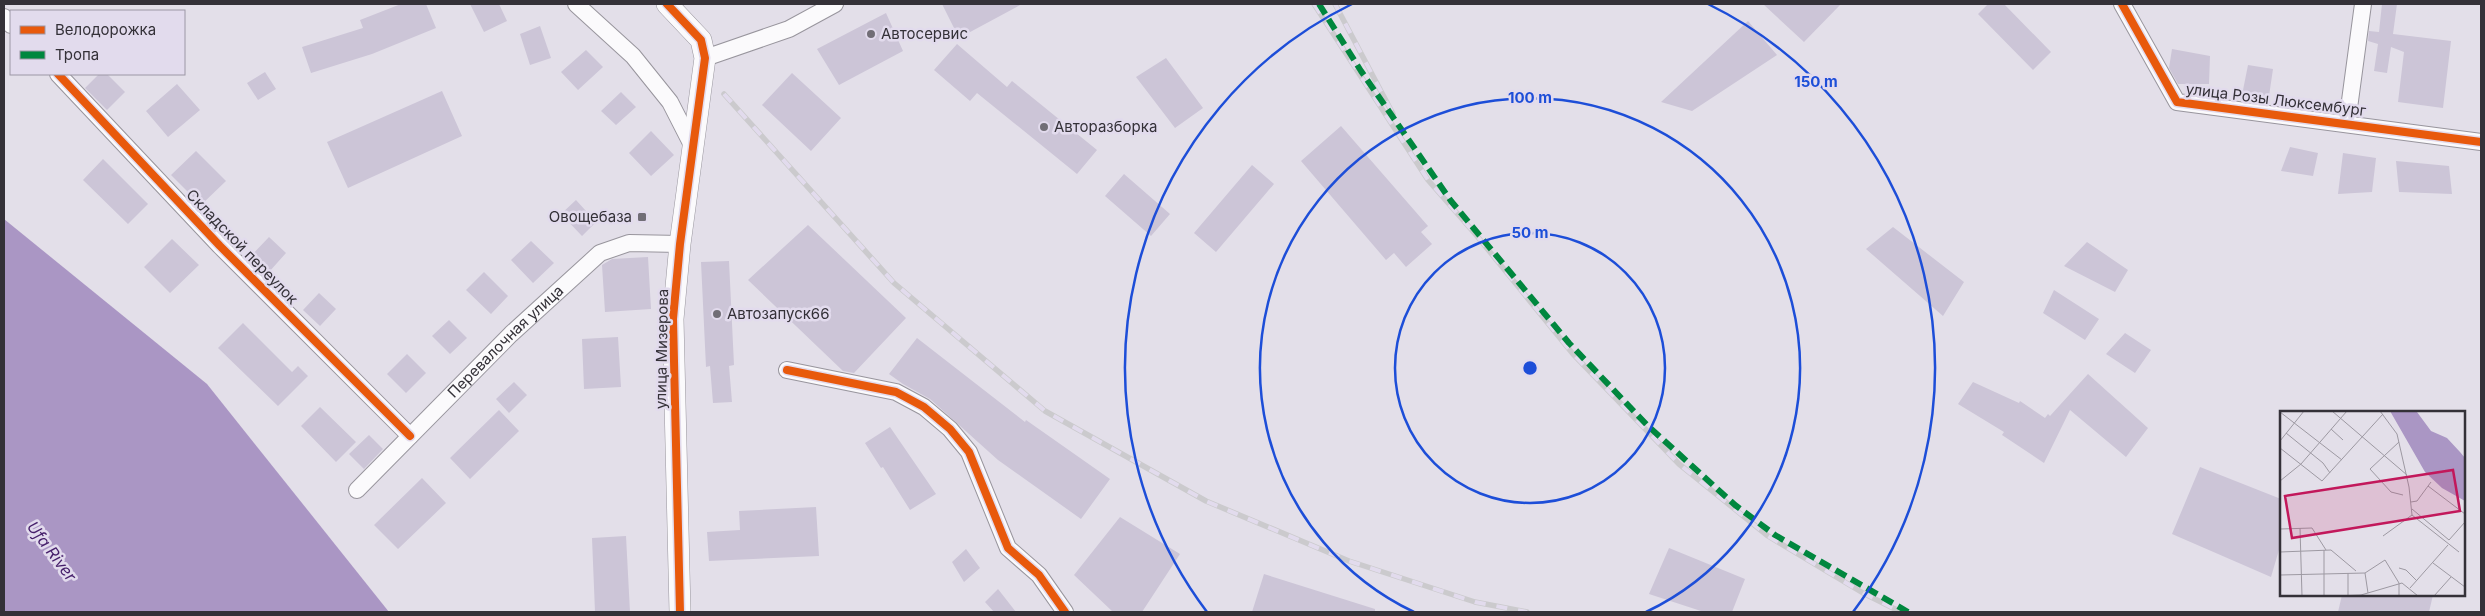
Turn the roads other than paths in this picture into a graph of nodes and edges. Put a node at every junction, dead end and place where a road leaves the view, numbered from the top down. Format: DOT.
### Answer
graph roads {
  1 [pos="576,4"];
  2 [pos="667,4"];
  3 [pos="835,4"];
  4 [pos="2122,4"];
  5 [pos="2363,4"];
  6 [pos="705,58"];
  7 [pos="59,75"];
  8 [pos="2347,123"];
  9 [pos="2481,142"];
  10 [pos="692,144"];
  11 [pos="680,244"];
  12 [pos="787,370"];
  13 [pos="410,436"];
  14 [pos="356,490"];
  15 [pos="680,612"];
  16 [pos="1066,612"];
  1 -- 10 [label="street"];
  2 -- 6 [label="street"];
  3 -- 6 [label="street"];
  4 -- 8 [label="street, улица Розы Люксембург"];
  5 -- 8 [label="street"];
  6 -- 10 [label="street, улица Мизерова"];
  7 -- 13 [label="street, Складской переулок"];
  8 -- 9 [label="street, улица Розы Люксембург"];
  10 -- 11 [label="street, улица Мизерова"];
  11 -- 13 [label="street, Перевалочная улица"];
  11 -- 15 [label="street, улица Мизерова"];
  12 -- 16 [label="street"];
  13 -- 14 [label="street, Перевалочная улица"];
}
